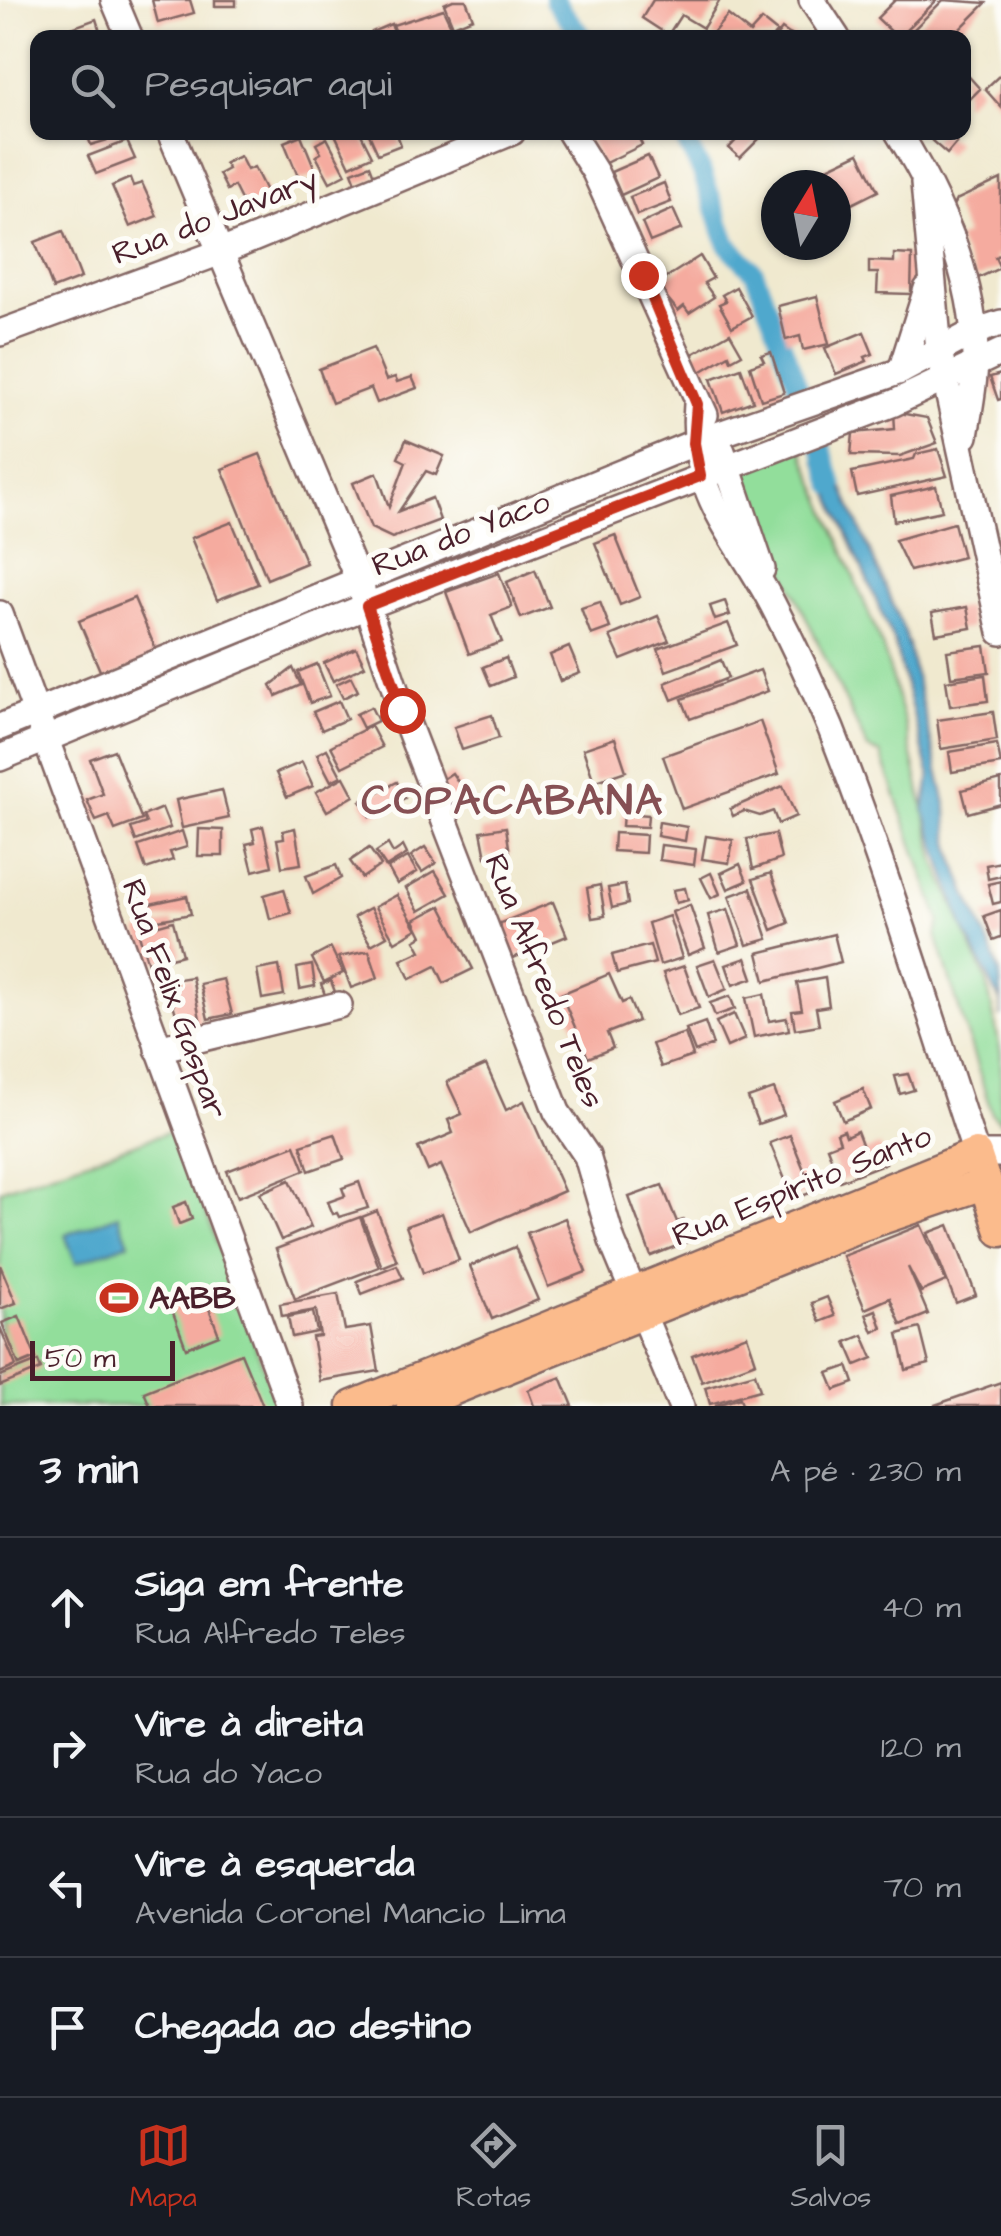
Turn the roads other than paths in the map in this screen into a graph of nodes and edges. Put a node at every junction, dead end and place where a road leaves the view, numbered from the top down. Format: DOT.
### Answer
graph roads {
  1 [pos="114,0"];
  2 [pos="812,0"];
  3 [pos="127,30"];
  4 [pos="832,30"];
  5 [pos="173,140"];
  6 [pos="495,140"];
  7 [pos="576,140"];
  8 [pos="902,140"];
  9 [pos="924,183"];
  10 [pos="221,252"];
  11 [pos="931,279"];
  12 [pos="966,288"];
  13 [pos="1001,314"];
  14 [pos="1001,323"];
  15 [pos="974,332"];
  16 [pos="0,334"];
  17 [pos="1001,352"];
  18 [pos="975,362"];
  19 [pos="942,363"];
  20 [pos="901,371"];
  21 [pos="894,403"];
  22 [pos="697,404"];
  23 [pos="719,434"];
  24 [pos="694,443"];
  25 [pos="962,445"];
  26 [pos="724,465"];
  27 [pos="700,476"];
  28 [pos="358,579"];
  29 [pos="772,604"];
  30 [pos="367,606"];
  31 [pos="0,614"];
  32 [pos="1001,632"];
  33 [pos="36,713"];
  34 [pos="0,727"];
  35 [pos="44,740"];
  36 [pos="0,758"];
  37 [pos="338,1005"];
  38 [pos="158,1050"];
  39 [pos="991,1164"];
  40 [pos="1001,1231"];
  41 [pos="638,1303"];
  42 [pos="290,1406"];
  43 [pos="353,1406"];
  44 [pos="412,1406"];
  45 [pos="681,1406"];
  1 -- 3 [label="street"];
  2 -- 4 [label="street"];
  5 -- 10 [label="street, Rua Alfredo Teles"];
  6 -- 10 [label="street, Rua do Javary"];
  7 -- 22 [label="street"];
  8 -- 9 [label="street"];
  9 -- 11 [label="street"];
  9 -- 12 [label="street"];
  10 -- 16 [label="street, Rua do Javary"];
  10 -- 28 [label="street, Rua Alfredo Teles"];
  11 -- 19 [label="street"];
  11 -- 20 [label="street"];
  12 -- 13 [label="street"];
  12 -- 15 [label="street"];
  14 -- 15 [label="street"];
  15 -- 18 [label="street"];
  15 -- 19 [label="street"];
  17 -- 18 [label="street"];
  18 -- 19 [label="street"];
  18 -- 25 [label="street"];
  19 -- 20 [label="street, Rua do Yaco"];
  19 -- 21 [label="street, Rua do Yaco"];
  19 -- 25 [label="street"];
  20 -- 23 [label="street, Rua do Yaco"];
  21 -- 25 [label="street"];
  21 -- 26 [label="street, Rua do Yaco"];
  22 -- 23 [label="street"];
  22 -- 24 [label="street"];
  23 -- 24 [label="street, Rua do Yaco"];
  23 -- 26 [label="street"];
  24 -- 27 [label="street"];
  24 -- 28 [label="street, Rua do Yaco"];
  25 -- 32 [label="street"];
  26 -- 27 [label="street, Rua do Yaco"];
  26 -- 29 [label="street"];
  27 -- 29 [label="street"];
  27 -- 30 [label="street, Rua do Yaco"];
  28 -- 30 [label="street, Rua Alfredo Teles"];
  28 -- 33 [label="street, Rua do Yaco"];
  29 -- 39 [label="street"];
  30 -- 35 [label="street, Rua do Yaco"];
  30 -- 41 [label="street, Rua Alfredo Teles"];
  31 -- 33 [label="street, Rua Felix Gaspar"];
  33 -- 34 [label="street, Rua do Yaco"];
  33 -- 35 [label="street, Rua Felix Gaspar"];
  35 -- 36 [label="street, Rua do Yaco"];
  35 -- 38 [label="street, Rua Felix Gaspar"];
  37 -- 38 [label="street"];
  38 -- 42 [label="street, Rua Felix Gaspar"];
  39 -- 40 [label="main road"];
  39 -- 41 [label="main road, Rua Espírito Santo"];
  41 -- 43 [label="main road"];
  41 -- 44 [label="main road"];
  41 -- 45 [label="street, Rua Alfredo Teles"];
}
